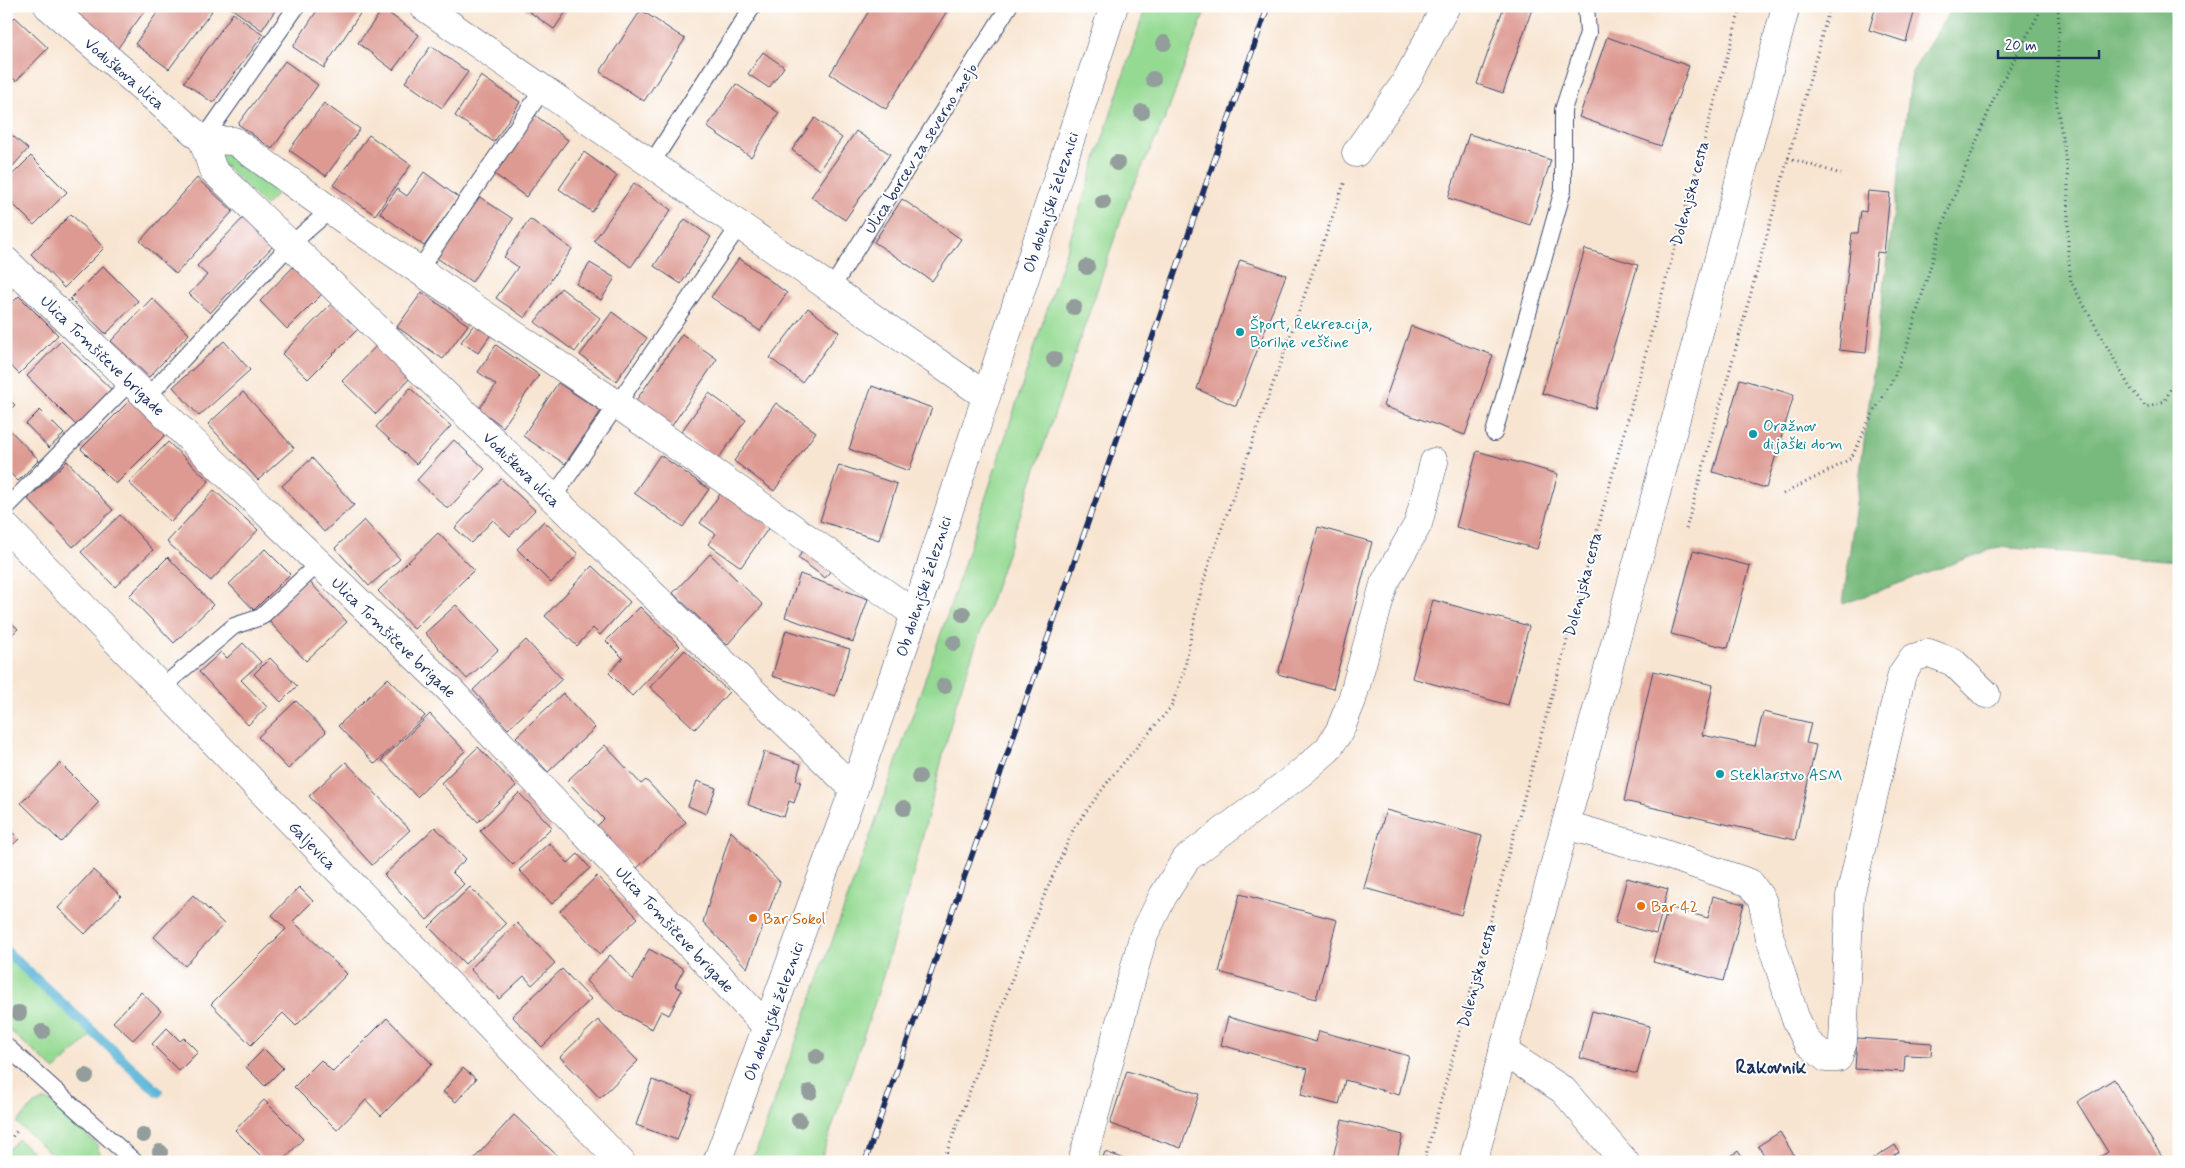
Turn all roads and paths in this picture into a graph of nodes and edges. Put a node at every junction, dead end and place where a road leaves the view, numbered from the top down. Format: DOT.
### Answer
graph roads {
  1 [pos="48,6"];
  2 [pos="297,6"];
  3 [pos="423,6"];
  4 [pos="753,6"];
  5 [pos="1008,6"];
  6 [pos="1114,6"];
  7 [pos="1446,6"];
  8 [pos="1586,6"];
  9 [pos="1741,6"];
  10 [pos="1786,6"];
  11 [pos="1830,6"];
  12 [pos="2043,6"];
  13 [pos="2058,6"];
  14 [pos="543,89"];
  15 [pos="203,140"];
  16 [pos="1356,152"];
  17 [pos="1788,158"];
  18 [pos="651,164"];
  19 [pos="1841,174"];
  20 [pos="330,210"];
  21 [pos="739,226"];
  22 [pos="290,245"];
  23 [pos="6,261"];
  24 [pos="419,270"];
  25 [pos="831,289"];
  26 [pos="2179,371"];
  27 [pos="138,390"];
  28 [pos="986,396"];
  29 [pos="618,405"];
  30 [pos="1494,433"];
  31 [pos="1434,462"];
  32 [pos="1783,494"];
  33 [pos="553,498"];
  34 [pos="6,508"];
  35 [pos="6,527"];
  36 [pos="1686,529"];
  37 [pos="318,564"];
  38 [pos="915,614"];
  39 [pos="160,688"];
  40 [pos="1986,694"];
  41 [pos="854,789"];
  42 [pos="1566,825"];
  43 [pos="767,1027"];
  44 [pos="6,1046"];
  45 [pos="1503,1051"];
  46 [pos="17,1131"];
  47 [pos="6,1135"];
  48 [pos="10,1139"];
  49 [pos="6,1144"];
  50 [pos="135,1162"];
  51 [pos="620,1162"];
  52 [pos="718,1162"];
  53 [pos="943,1162"];
  54 [pos="1082,1162"];
  55 [pos="1424,1162"];
  56 [pos="1473,1162"];
  57 [pos="1625,1162"];
  1 -- 15 [label="street, Voduškova ulica"];
  2 -- 15 [label="lane"];
  3 -- 14 [label="street"];
  4 -- 18 [label="lane"];
  5 -- 25 [label="lane, Ulica borcev za severno mejo"];
  6 -- 28 [label="street, Ob dolenjski železnici"];
  7 -- 16 [label="street"];
  8 -- 30 [label="lane"];
  9 -- 55 [label="path, Dolenjska cesta"];
  10 -- 42 [label="street"];
  11 -- 17 [label="path"];
  12 -- 32 [label="path"];
  13 -- 26 [label="path"];
  14 -- 18 [label="street"];
  14 -- 24 [label="lane"];
  15 -- 20 [label="street"];
  15 -- 22 [label="street, Voduškova ulica"];
  16 -- 53 [label="path"];
  17 -- 19 [label="path"];
  17 -- 36 [label="path"];
  18 -- 21 [label="street"];
  20 -- 22 [label="lane"];
  20 -- 24 [label="street"];
  21 -- 25 [label="street"];
  21 -- 29 [label="lane"];
  22 -- 27 [label="lane"];
  22 -- 33 [label="street, Voduškova ulica"];
  23 -- 27 [label="street, Ulica Tomšičeve brigade"];
  24 -- 29 [label="street"];
  25 -- 28 [label="street"];
  27 -- 34 [label="lane"];
  27 -- 37 [label="street, Ulica Tomšičeve brigade"];
  28 -- 38 [label="street, Ob dolenjski železnici"];
  29 -- 33 [label="lane"];
  29 -- 38 [label="street"];
  31 -- 54 [label="street"];
  33 -- 41 [label="street, Voduškova ulica"];
  35 -- 39 [label="street, Galjevica"];
  37 -- 39 [label="lane"];
  37 -- 43 [label="street, Ulica Tomšičeve brigade"];
  38 -- 41 [label="street, Ob dolenjski železnici"];
  39 -- 51 [label="street, Galjevica"];
  40 -- 42 [label="street"];
  41 -- 43 [label="street, Ob dolenjski železnici"];
  42 -- 45 [label="street"];
  43 -- 52 [label="street, Ob dolenjski železnici"];
  44 -- 50 [label="lane"];
  45 -- 56 [label="street"];
  45 -- 57 [label="street"];
  46 -- 48 [label="path"];
  47 -- 48 [label="path"];
  48 -- 49 [label="path"];
}
